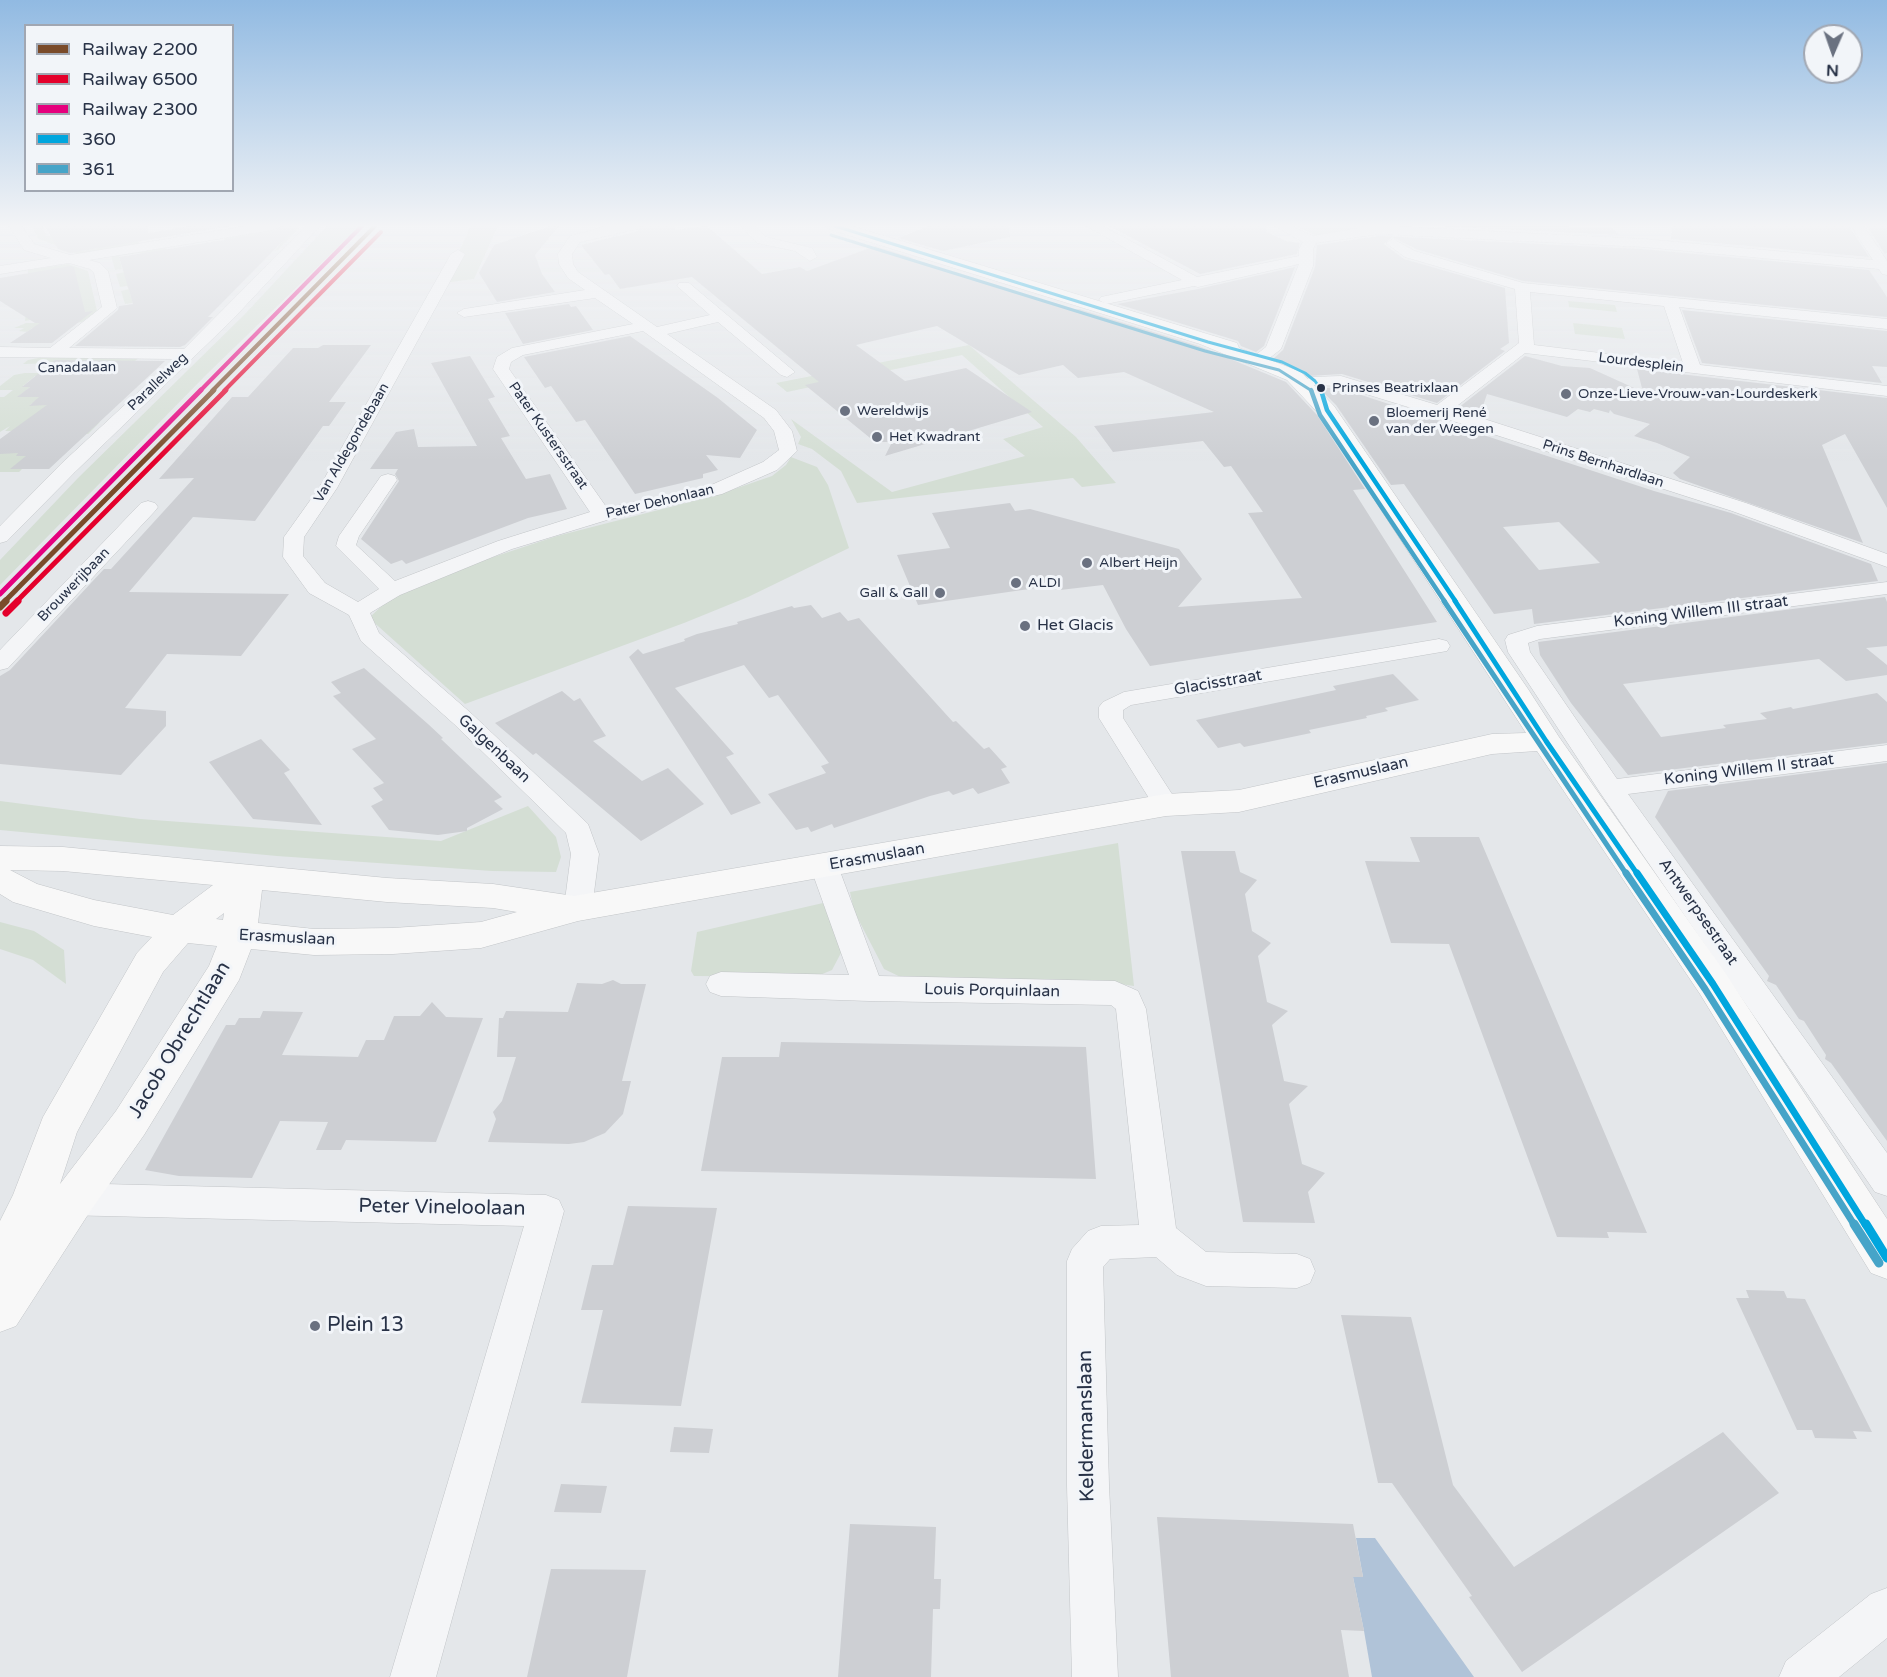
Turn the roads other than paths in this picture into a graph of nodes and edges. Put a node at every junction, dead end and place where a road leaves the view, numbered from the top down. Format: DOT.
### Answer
graph roads {
  1 [pos="109,304"];
  2 [pos="239,304"];
  3 [pos="430,304"];
  4 [pos="522,304"];
  5 [pos="614,304"];
  6 [pos="706,304"];
  7 [pos="1086,304"];
  8 [pos="1291,304"];
  9 [pos="1524,304"];
  10 [pos="1671,304"];
  11 [pos="1692,304"];
  12 [pos="464,313"];
  13 [pos="722,317"];
  14 [pos="1887,324"];
  15 [pos="651,329"];
  16 [pos="1523,348"];
  17 [pos="0,352"];
  18 [pos="54,352"];
  19 [pos="150,353"];
  20 [pos="187,354"];
  21 [pos="1259,359"];
  22 [pos="28,360"];
  23 [pos="7,369"];
  24 [pos="1693,369"];
  25 [pos="787,372"];
  26 [pos="1315,381"];
  27 [pos="1887,390"];
  28 [pos="1327,410"];
  29 [pos="1440,411"];
  30 [pos="388,480"];
  31 [pos="148,507"];
  32 [pos="602,515"];
  33 [pos="0,537"];
  34 [pos="1887,561"];
  35 [pos="1887,588"];
  36 [pos="392,590"];
  37 [pos="358,611"];
  38 [pos="1516,640"];
  39 [pos="1439,645"];
  40 [pos="0,663"];
  41 [pos="1539,730"];
  42 [pos="1887,753"];
  43 [pos="1611,788"];
  44 [pos="1171,805"];
  45 [pos="0,858"];
  46 [pos="824,866"];
  47 [pos="247,877"];
  48 [pos="0,879"];
  49 [pos="578,908"];
  50 [pos="178,929"];
  51 [pos="238,936"];
  52 [pos="721,984"];
  53 [pos="869,989"];
  54 [pos="1887,1181"];
  55 [pos="33,1198"];
  56 [pos="74,1199"];
  57 [pos="1163,1240"];
  58 [pos="1887,1258"];
  59 [pos="0,1267"];
  60 [pos="1297,1271"];
  61 [pos="0,1310"];
  62 [pos="1887,1610"];
  63 [pos="413,1677"];
  64 [pos="1095,1677"];
  65 [pos="1802,1677"];
  1 -- 18 [label="street"];
  2 -- 20 [label="street, Parallelweg"];
  3 -- 37 [label="street, Van Aldegondebaan"];
  4 -- 12 [label="street"];
  5 -- 15 [label="street, Pater Dehonlaan"];
  6 -- 13 [label="street"];
  7 -- 21 [label="street"];
  8 -- 21 [label="street"];
  9 -- 16 [label="street"];
  10 -- 24 [label="street, Lourdesplein"];
  11 -- 14 [label="street"];
  13 -- 15 [label="street"];
  13 -- 25 [label="street"];
  15 -- 32 [label="street, Pater Kustersstraat"];
  15 -- 32 [label="street, Pater Dehonlaan"];
  16 -- 24 [label="street, Lourdesplein"];
  16 -- 29 [label="street"];
  17 -- 22 [label="street, Canadalaan"];
  18 -- 19 [label="street, Canadalaan"];
  18 -- 22 [label="street, Canadalaan"];
  19 -- 20 [label="street, Canadalaan"];
  19 -- 22 [label="street, Canadalaan"];
  20 -- 33 [label="street, Parallelweg"];
  21 -- 26 [label="street"];
  21 -- 28 [label="street"];
  22 -- 23 [label="street"];
  24 -- 27 [label="street"];
  26 -- 28 [label="street"];
  26 -- 29 [label="street, Prins Bernhardlaan"];
  28 -- 41 [label="street, Antwerpsestraat"];
  29 -- 34 [label="street, Prins Bernhardlaan"];
  30 -- 36 [label="street"];
  31 -- 40 [label="street, Brouwerijbaan"];
  32 -- 36 [label="street, Pater Dehonlaan"];
  35 -- 38 [label="street, Koning Willem III straat"];
  36 -- 37 [label="street, Pater Dehonlaan"];
  37 -- 49 [label="street, Galgenbaan"];
  38 -- 43 [label="street, Antwerpsestraat"];
  39 -- 44 [label="street, Glacisstraat"];
  41 -- 44 [label="street, Erasmuslaan"];
  41 -- 58 [label="street, Antwerpsestraat"];
  42 -- 43 [label="street, Koning Willem II straat"];
  43 -- 54 [label="street, Antwerpsestraat"];
  44 -- 46 [label="street, Erasmuslaan"];
  45 -- 47 [label="street, Erasmuslaan"];
  46 -- 49 [label="street, Erasmuslaan"];
  46 -- 53 [label="street"];
  47 -- 49 [label="street, Erasmuslaan"];
  47 -- 50 [label="street"];
  47 -- 51 [label="street, Jacob Obrechtlaan"];
  48 -- 50 [label="street, Erasmuslaan"];
  49 -- 51 [label="street, Erasmuslaan"];
  50 -- 51 [label="street, Erasmuslaan"];
  50 -- 55 [label="street"];
  51 -- 56 [label="street, Jacob Obrechtlaan"];
  52 -- 53 [label="street, Louis Porquinlaan"];
  53 -- 57 [label="street, Louis Porquinlaan"];
  55 -- 56 [label="street, Peter Vineloolaan"];
  55 -- 59 [label="street"];
  56 -- 61 [label="street, Jacob Obrechtlaan"];
  56 -- 63 [label="street, Peter Vineloolaan"];
  57 -- 60 [label="street"];
  57 -- 64 [label="street, Keldermanslaan"];
  62 -- 65 [label="street"];
}
